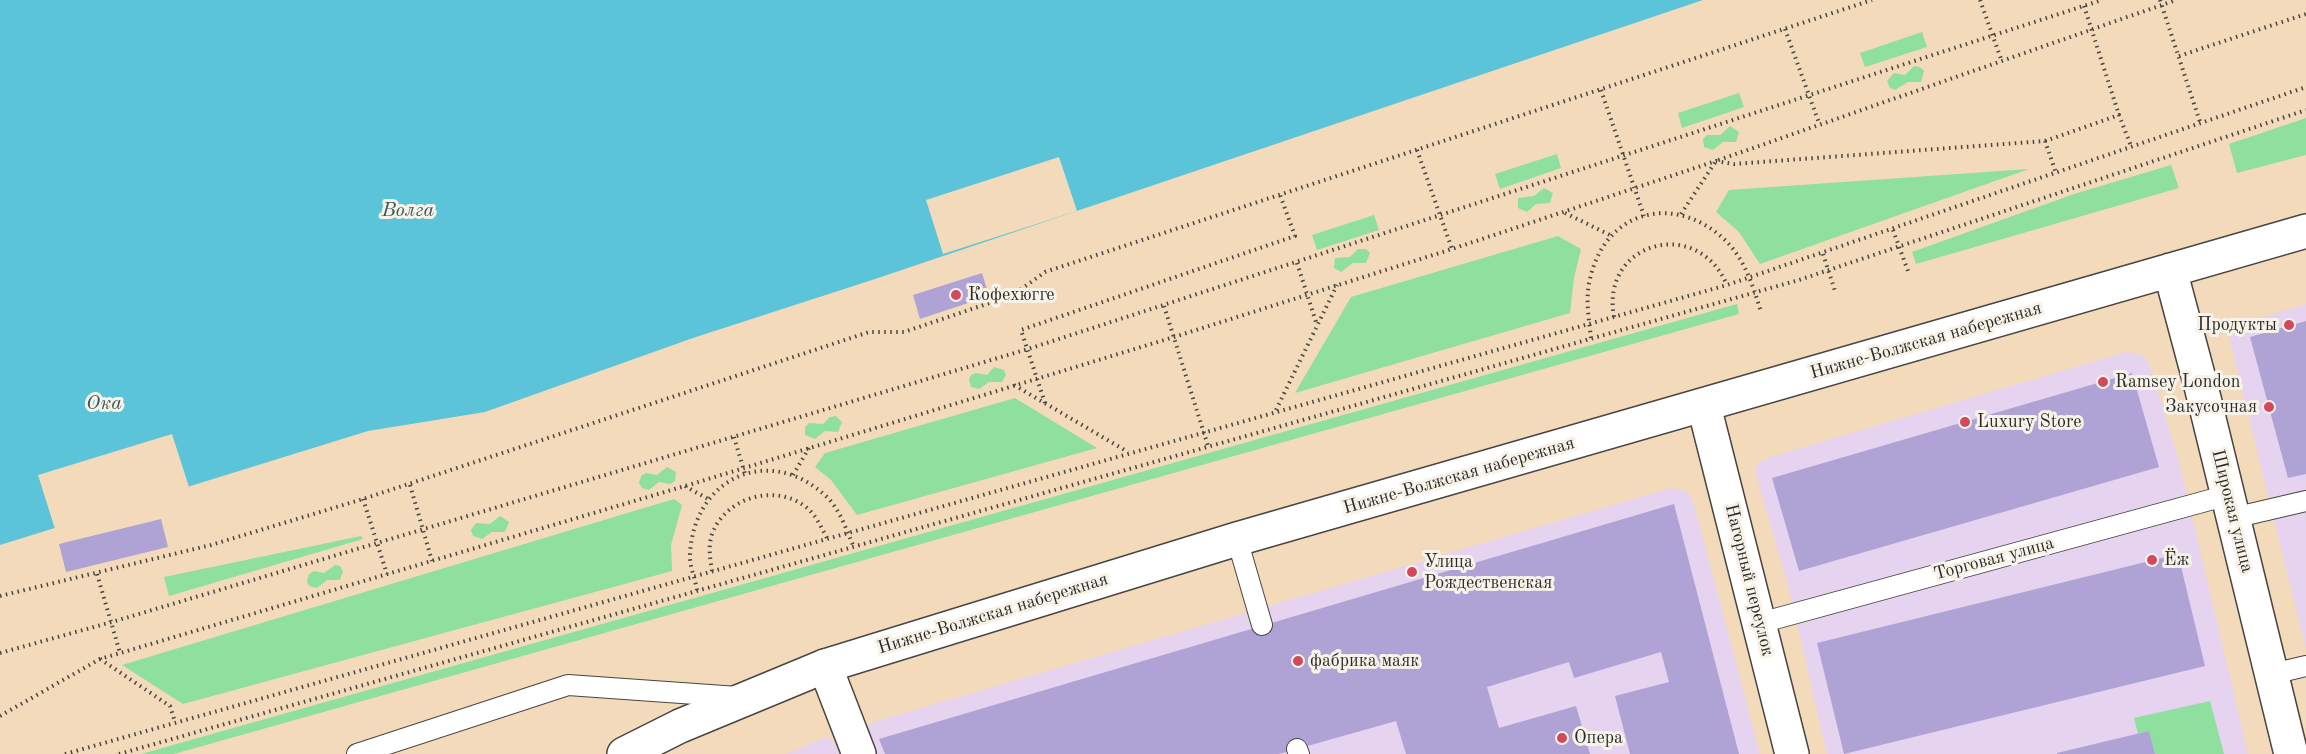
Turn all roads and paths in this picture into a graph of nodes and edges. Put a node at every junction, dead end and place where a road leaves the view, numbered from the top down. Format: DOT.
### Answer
graph roads {
  1 [pos="1872,0"];
  2 [pos="1980,0"];
  3 [pos="2103,0"];
  4 [pos="2176,0"];
  5 [pos="2160,2"];
  6 [pos="2084,6"];
  7 [pos="2306,14"];
  8 [pos="2091,28"];
  9 [pos="1785,29"];
  10 [pos="1992,36"];
  11 [pos="2179,56"];
  12 [pos="2001,59"];
  13 [pos="2306,87"];
  14 [pos="1601,90"];
  15 [pos="1810,96"];
  16 [pos="2306,110"];
  17 [pos="2119,115"];
  18 [pos="2200,122"];
  19 [pos="1819,123"];
  20 [pos="2045,141"];
  21 [pos="2131,146"];
  22 [pos="1417,150"];
  23 [pos="1623,157"];
  24 [pos="1716,161"];
  25 [pos="2056,173"];
  26 [pos="1634,189"];
  27 [pos="1280,195"];
  28 [pos="1564,212"];
  29 [pos="1681,214"];
  30 [pos="1440,216"];
  31 [pos="1644,216"];
  32 [pos="1893,230"];
  33 [pos="2306,231"];
  34 [pos="1610,235"];
  35 [pos="1899,246"];
  36 [pos="1452,249"];
  37 [pos="1823,254"];
  38 [pos="1297,263"];
  39 [pos="1828,270"];
  40 [pos="2170,270"];
  41 [pos="1908,271"];
  42 [pos="1750,278"];
  43 [pos="1337,285"];
  44 [pos="1727,285"];
  45 [pos="1835,291"];
  46 [pos="1755,292"];
  47 [pos="1307,295"];
  48 [pos="1164,306"];
  49 [pos="1761,312"];
  50 [pos="1614,317"];
  51 [pos="1589,324"];
  52 [pos="1317,326"];
  53 [pos="1174,336"];
  54 [pos="1591,338"];
  55 [pos="1028,349"];
  56 [pos="1038,378"];
  57 [pos="1014,385"];
  58 [pos="1045,403"];
  59 [pos="1704,406"];
  60 [pos="1276,411"];
  61 [pos="1203,431"];
  62 [pos="734,437"];
  63 [pos="1208,446"];
  64 [pos="809,447"];
  65 [pos="1128,453"];
  66 [pos="743,467"];
  67 [pos="745,474"];
  68 [pos="793,475"];
  69 [pos="410,484"];
  70 [pos="685,486"];
  71 [pos="363,499"];
  72 [pos="708,499"];
  73 [pos="2306,501"];
  74 [pos="2230,507"];
  75 [pos="424,529"];
  76 [pos="848,532"];
  77 [pos="827,538"];
  78 [pos="1237,539"];
  79 [pos="377,543"];
  80 [pos="853,545"];
  81 [pos="432,561"];
  82 [pos="712,571"];
  83 [pos="97,574"];
  84 [pos="387,574"];
  85 [pos="694,575"];
  86 [pos="697,590"];
  87 [pos="0,596"];
  88 [pos="112,622"];
  89 [pos="1760,623"];
  90 [pos="1262,625"];
  91 [pos="0,653"];
  92 [pos="120,653"];
  93 [pos="100,659"];
  94 [pos="825,666"];
  95 [pos="2306,666"];
  96 [pos="2272,674"];
  97 [pos="749,698"];
  98 [pos="0,716"];
  99 [pos="175,722"];
  100 [pos="66,754"];
  101 [pos="119,754"];
  102 [pos="357,754"];
  103 [pos="624,754"];
  104 [pos="859,754"];
  105 [pos="1792,754"];
  106 [pos="2291,754"];
  1 -- 9 [label="path"];
  2 -- 10 [label="path"];
  3 -- 6 [label="path"];
  4 -- 5 [label="path"];
  5 -- 8 [label="path"];
  5 -- 11 [label="path"];
  6 -- 8 [label="path"];
  6 -- 10 [label="path"];
  7 -- 11 [label="path"];
  8 -- 12 [label="path"];
  8 -- 17 [label="path"];
  9 -- 14 [label="path"];
  9 -- 15 [label="path"];
  10 -- 12 [label="path"];
  10 -- 15 [label="path"];
  11 -- 18 [label="path"];
  12 -- 19 [label="path"];
  13 -- 18 [label="path"];
  14 -- 22 [label="path"];
  14 -- 23 [label="path"];
  15 -- 19 [label="path"];
  15 -- 23 [label="path"];
  16 -- 35 [label="path"];
  17 -- 20 [label="path"];
  17 -- 21 [label="path"];
  18 -- 21 [label="path"];
  19 -- 24 [label="path"];
  20 -- 24 [label="path"];
  20 -- 25 [label="path"];
  21 -- 25 [label="path"];
  22 -- 27 [label="path"];
  22 -- 30 [label="path"];
  23 -- 26 [label="path"];
  23 -- 30 [label="path"];
  24 -- 26 [label="path"];
  24 -- 29 [label="path"];
  25 -- 32 [label="path"];
  26 -- 28 [label="path"];
  26 -- 31 [label="path"];
  27 -- 55 [label="path"];
  27 -- 69 [label="path"];
  28 -- 34 [label="path"];
  28 -- 36 [label="path"];
  29 -- 31 [label="path"];
  29 -- 42 [label="path"];
  30 -- 36 [label="path"];
  30 -- 38 [label="path"];
  31 -- 34 [label="path"];
  32 -- 35 [label="path"];
  32 -- 37 [label="path"];
  33 -- 40 [label="main road, Нижне-Волжская набережная"];
  34 -- 51 [label="path"];
  35 -- 39 [label="path"];
  35 -- 41 [label="path"];
  36 -- 43 [label="path"];
  37 -- 39 [label="path"];
  37 -- 42 [label="path"];
  38 -- 47 [label="path"];
  38 -- 48 [label="path"];
  39 -- 45 [label="path"];
  39 -- 46 [label="path"];
  40 -- 59 [label="main road, Нижне-Волжская набережная"];
  40 -- 74 [label="main road, Широкая улица"];
  42 -- 44 [label="path"];
  42 -- 46 [label="path"];
  43 -- 47 [label="path"];
  43 -- 52 [label="path"];
  44 -- 50 [label="path"];
  44 -- 50 [label="path"];
  46 -- 49 [label="path"];
  46 -- 54 [label="path"];
  47 -- 52 [label="path"];
  47 -- 53 [label="path"];
  48 -- 53 [label="path"];
  48 -- 55 [label="path"];
  50 -- 51 [label="path"];
  51 -- 54 [label="path"];
  51 -- 60 [label="path"];
  52 -- 60 [label="path"];
  53 -- 56 [label="path"];
  53 -- 61 [label="path"];
  54 -- 63 [label="path"];
  55 -- 56 [label="path"];
  55 -- 62 [label="path"];
  56 -- 57 [label="path"];
  56 -- 58 [label="path"];
  57 -- 58 [label="path"];
  57 -- 64 [label="path"];
  58 -- 65 [label="path"];
  59 -- 78 [label="main road, Нижне-Волжская набережная"];
  59 -- 89 [label="main road, Нагорный переулок"];
  60 -- 61 [label="path"];
  61 -- 63 [label="path"];
  61 -- 65 [label="path"];
  62 -- 66 [label="path"];
  62 -- 75 [label="path"];
  63 -- 80 [label="path"];
  64 -- 66 [label="path"];
  64 -- 68 [label="path"];
  65 -- 76 [label="path"];
  66 -- 67 [label="path"];
  66 -- 70 [label="path"];
  67 -- 68 [label="path"];
  67 -- 72 [label="path"];
  68 -- 76 [label="path"];
  69 -- 71 [label="path"];
  69 -- 75 [label="path"];
  70 -- 72 [label="path"];
  70 -- 81 [label="path"];
  71 -- 79 [label="path"];
  71 -- 83 [label="path"];
  72 -- 85 [label="path"];
  73 -- 74 [label="lane, Торговая улица"];
  74 -- 89 [label="lane, Торговая улица"];
  74 -- 96 [label="main road, Широкая улица"];
  75 -- 79 [label="path"];
  75 -- 81 [label="path"];
  76 -- 77 [label="path"];
  76 -- 80 [label="path"];
  77 -- 82 [label="path"];
  77 -- 82 [label="path"];
  78 -- 90 [label="lane"];
  78 -- 94 [label="main road, Нижне-Волжская набережная"];
  79 -- 84 [label="path"];
  79 -- 88 [label="path"];
  80 -- 86 [label="path"];
  81 -- 84 [label="path"];
  82 -- 85 [label="path"];
  83 -- 87 [label="path"];
  83 -- 88 [label="path"];
  84 -- 92 [label="path"];
  85 -- 86 [label="path"];
  85 -- 99 [label="path"];
  86 -- 101 [label="path"];
  88 -- 91 [label="path"];
  88 -- 92 [label="path"];
  89 -- 105 [label="main road, Нагорный переулок"];
  92 -- 93 [label="path"];
  93 -- 98 [label="path"];
  93 -- 99 [label="path"];
  94 -- 97 [label="main road, Нижне-Волжская набережная"];
  94 -- 104 [label="main road"];
  95 -- 96 [label="lane"];
  96 -- 106 [label="main road, Широкая улица"];
  97 -- 102 [label="lane"];
  97 -- 103 [label="main road, Нижне-Волжская набережная"];
  99 -- 100 [label="path"];
}
